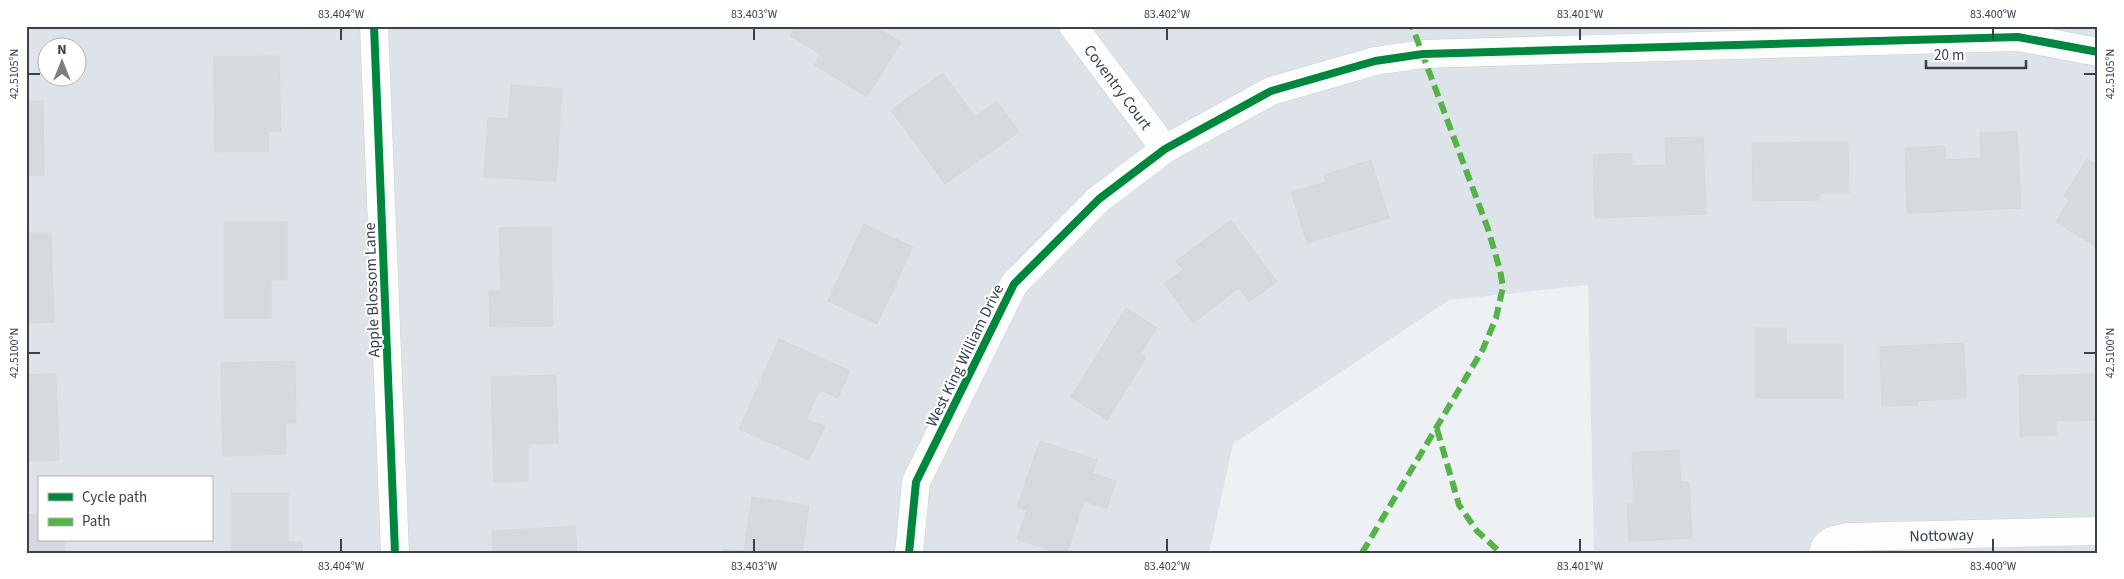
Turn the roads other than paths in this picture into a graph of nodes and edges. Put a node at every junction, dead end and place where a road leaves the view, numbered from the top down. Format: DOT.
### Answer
graph roads {
  1 [pos="374,26"];
  2 [pos="1073,26"];
  3 [pos="2098,52"];
  4 [pos="1165,149"];
  5 [pos="2098,531"];
  6 [pos="395,553"];
  7 [pos="909,553"];
  8 [pos="1823,553"];
  1 -- 6 [label="street, Apple Blossom Lane"];
  2 -- 4 [label="street, Coventry Court"];
  3 -- 4 [label="street, West King William Drive"];
  4 -- 7 [label="street, West King William Drive"];
  5 -- 8 [label="street, Nottoway"];
}
